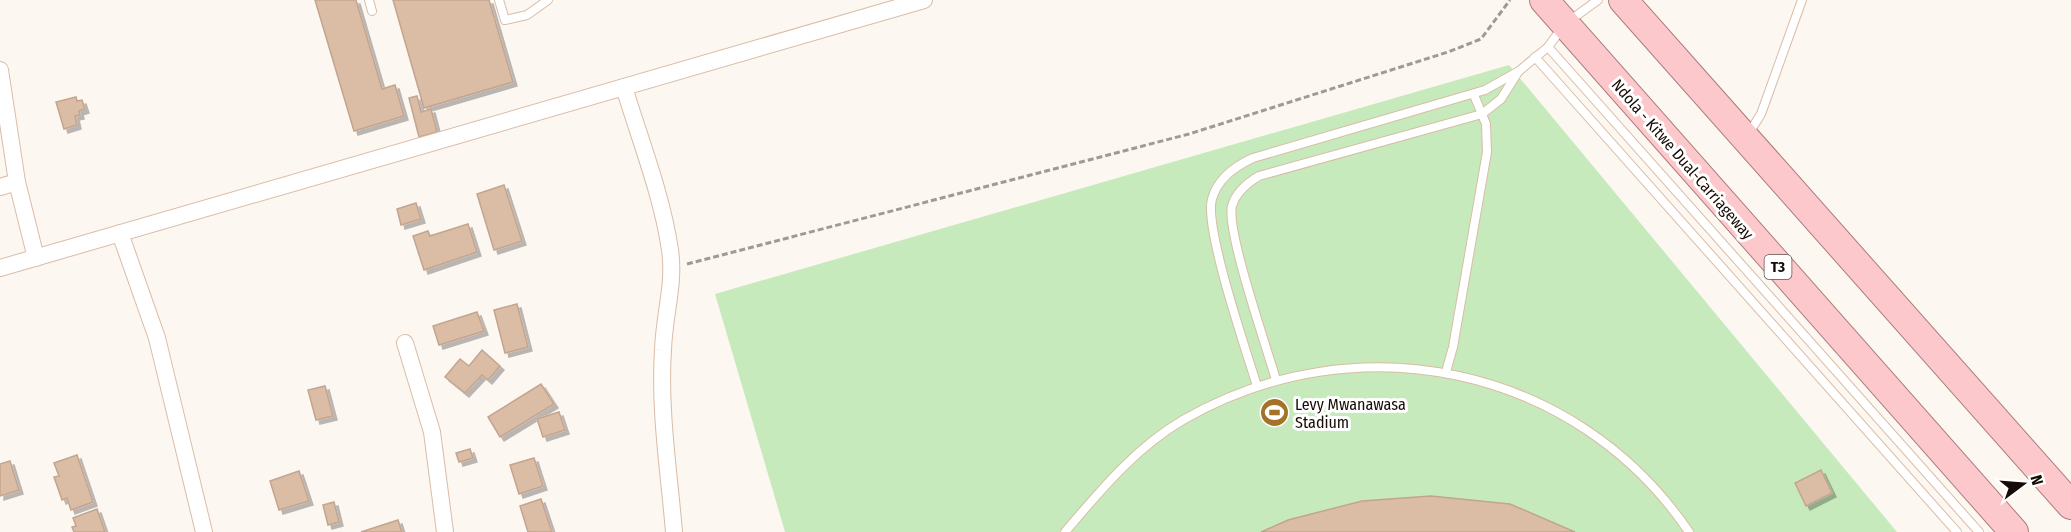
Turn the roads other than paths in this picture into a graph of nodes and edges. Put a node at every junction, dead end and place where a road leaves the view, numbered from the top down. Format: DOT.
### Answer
graph roads {
  1 [pos="369,0"];
  2 [pos="499,0"];
  3 [pos="548,0"];
  4 [pos="924,0"];
  5 [pos="1544,0"];
  6 [pos="1598,0"];
  7 [pos="1623,0"];
  8 [pos="1802,0"];
  9 [pos="372,11"];
  10 [pos="1565,24"];
  11 [pos="1548,47"];
  12 [pos="1535,57"];
  13 [pos="0,70"];
  14 [pos="1519,71"];
  15 [pos="624,87"];
  16 [pos="1474,95"];
  17 [pos="1482,114"];
  18 [pos="1746,138"];
  19 [pos="16,182"];
  20 [pos="0,187"];
  21 [pos="120,233"];
  22 [pos="36,258"];
  23 [pos="0,268"];
  24 [pos="405,343"];
  25 [pos="1446,372"];
  26 [pos="1276,380"];
  27 [pos="1257,386"];
  28 [pos="2071,506"];
  29 [pos="204,532"];
  30 [pos="445,532"];
  31 [pos="674,532"];
  32 [pos="1065,532"];
  33 [pos="1689,532"];
  34 [pos="1957,532"];
  35 [pos="1979,532"];
  36 [pos="2014,532"];
  1 -- 9 [label="lane"];
  2 -- 3 [label="lane"];
  4 -- 15 [label="street"];
  5 -- 10 [label="highway, Ndola - Kitwe Dual-Carriageway / T3"];
  6 -- 10 [label="lane"];
  7 -- 18 [label="highway"];
  8 -- 18 [label="lane"];
  10 -- 11 [label="lane"];
  10 -- 36 [label="highway, Ndola - Kitwe Dual-Carriageway / T3"];
  11 -- 12 [label="lane"];
  11 -- 35 [label="lane"];
  12 -- 14 [label="lane"];
  12 -- 34 [label="lane"];
  13 -- 19 [label="street"];
  14 -- 16 [label="lane"];
  14 -- 17 [label="lane"];
  15 -- 21 [label="street"];
  15 -- 31 [label="street"];
  16 -- 17 [label="lane"];
  16 -- 27 [label="lane"];
  17 -- 25 [label="lane"];
  17 -- 26 [label="lane"];
  18 -- 28 [label="highway"];
  19 -- 20 [label="street"];
  19 -- 22 [label="street"];
  21 -- 22 [label="street"];
  21 -- 29 [label="street"];
  22 -- 23 [label="street"];
  24 -- 30 [label="street"];
  25 -- 26 [label="lane"];
  25 -- 33 [label="lane"];
  26 -- 27 [label="lane"];
  27 -- 32 [label="lane"];
}
